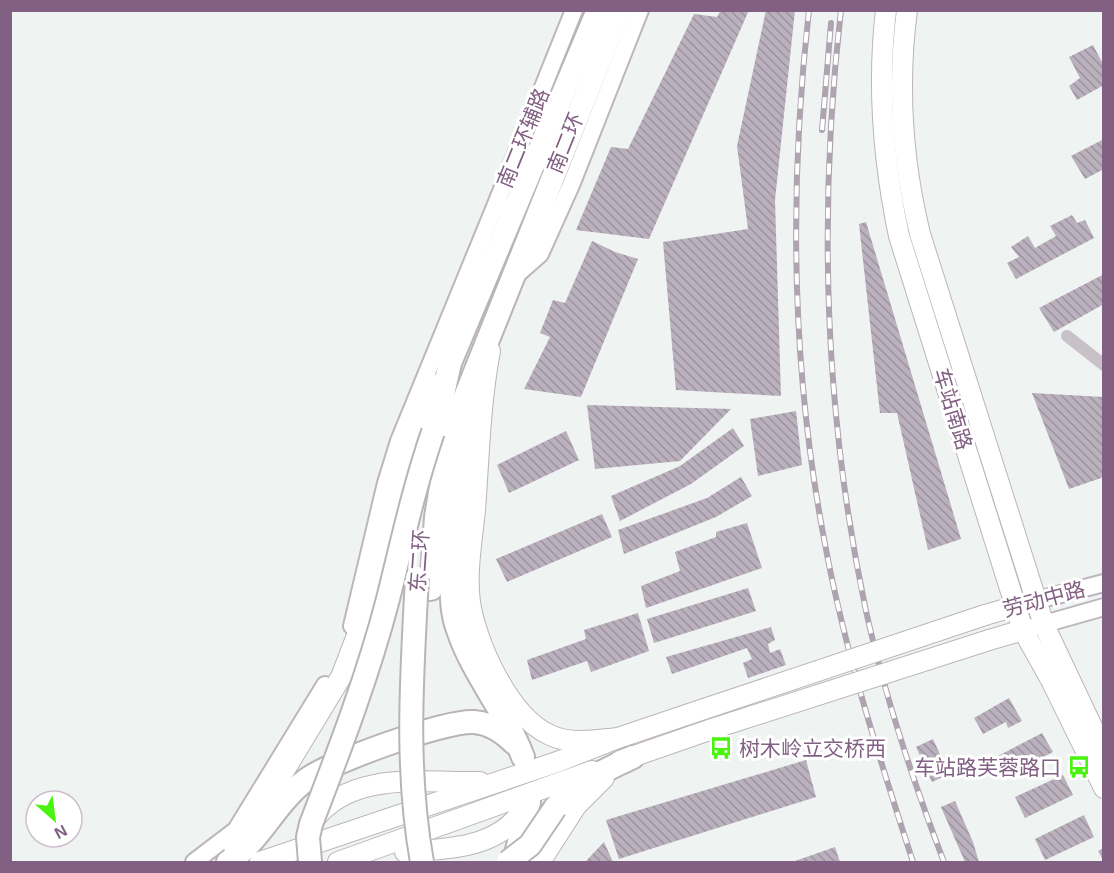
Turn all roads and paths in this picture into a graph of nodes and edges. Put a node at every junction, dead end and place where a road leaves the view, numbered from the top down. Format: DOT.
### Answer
graph roads {
  1 [pos="574,10"];
  2 [pos="598,10"];
  3 [pos="620,10"];
  4 [pos="640,10"];
  5 [pos="886,10"];
  6 [pos="908,10"];
  7 [pos="499,197"];
  8 [pos="487,270"];
  9 [pos="513,277"];
  10 [pos="499,312"];
  11 [pos="1067,336"];
  12 [pos="450,363"];
  13 [pos="1104,364"];
  14 [pos="476,366"];
  15 [pos="433,432"];
  16 [pos="1104,583"];
  17 [pos="1036,600"];
  18 [pos="1016,606"];
  19 [pos="1104,607"];
  20 [pos="1044,625"];
  21 [pos="1023,630"];
  22 [pos="618,738"];
  23 [pos="1104,752"];
  24 [pos="633,757"];
  25 [pos="501,781"];
  26 [pos="1104,788"];
  27 [pos="529,802"];
  28 [pos="311,824"];
  29 [pos="543,857"];
  30 [pos="194,862"];
  31 [pos="219,862"];
  32 [pos="228,862"];
  33 [pos="260,862"];
  34 [pos="310,862"];
  35 [pos="340,862"];
  36 [pos="422,862"];
  37 [pos="437,862"];
  38 [pos="508,862"];
  39 [pos="514,862"];
  1 -- 7 [label="main road, 南二环辅路"];
  2 -- 8 [label="highway, 南二环"];
  3 -- 9 [label="highway, 南二环"];
  4 -- 9 [label="main road"];
  5 -- 18 [label="main road, 车站南路"];
  6 -- 17 [label="main road, 车站南路"];
  7 -- 8 [label="main road, 南二环辅路"];
  7 -- 30 [label="main road"];
  8 -- 12 [label="highway, 东二环"];
  9 -- 10 [label="highway, 东二环"];
  10 -- 14 [label="highway, 东二环"];
  10 -- 22 [label="main road"];
  11 -- 13 [label="street"];
  12 -- 15 [label="highway, 东二环"];
  12 -- 31 [label="main road"];
  14 -- 32 [label="highway"];
  14 -- 37 [label="highway, 东二环"];
  15 -- 28 [label="highway, bridge"];
  15 -- 36 [label="highway, 东二环, bridge"];
  16 -- 17 [label="main road, 劳动中路"];
  17 -- 18 [label="main road, 劳动中路"];
  17 -- 20 [label="main road, 车站南路"];
  18 -- 21 [label="main road, 车站南路"];
  18 -- 22 [label="main road, 劳动中路, bridge"];
  19 -- 20 [label="main road, 劳动中路"];
  20 -- 21 [label="main road, 劳动中路"];
  20 -- 23 [label="main road, 车站南路"];
  21 -- 24 [label="main road, 劳动中路, bridge"];
  21 -- 26 [label="main road, 车站南路"];
  22 -- 25 [label="main road"];
  24 -- 29 [label="main road"];
  24 -- 35 [label="main road, 劳动中路"];
  24 -- 38 [label="highway, bridge"];
  25 -- 28 [label="main road, bridge"];
  25 -- 33 [label="main road"];
  27 -- 35 [label="main road"];
  27 -- 39 [label="highway"];
  28 -- 34 [label="highway, bridge"];
}
